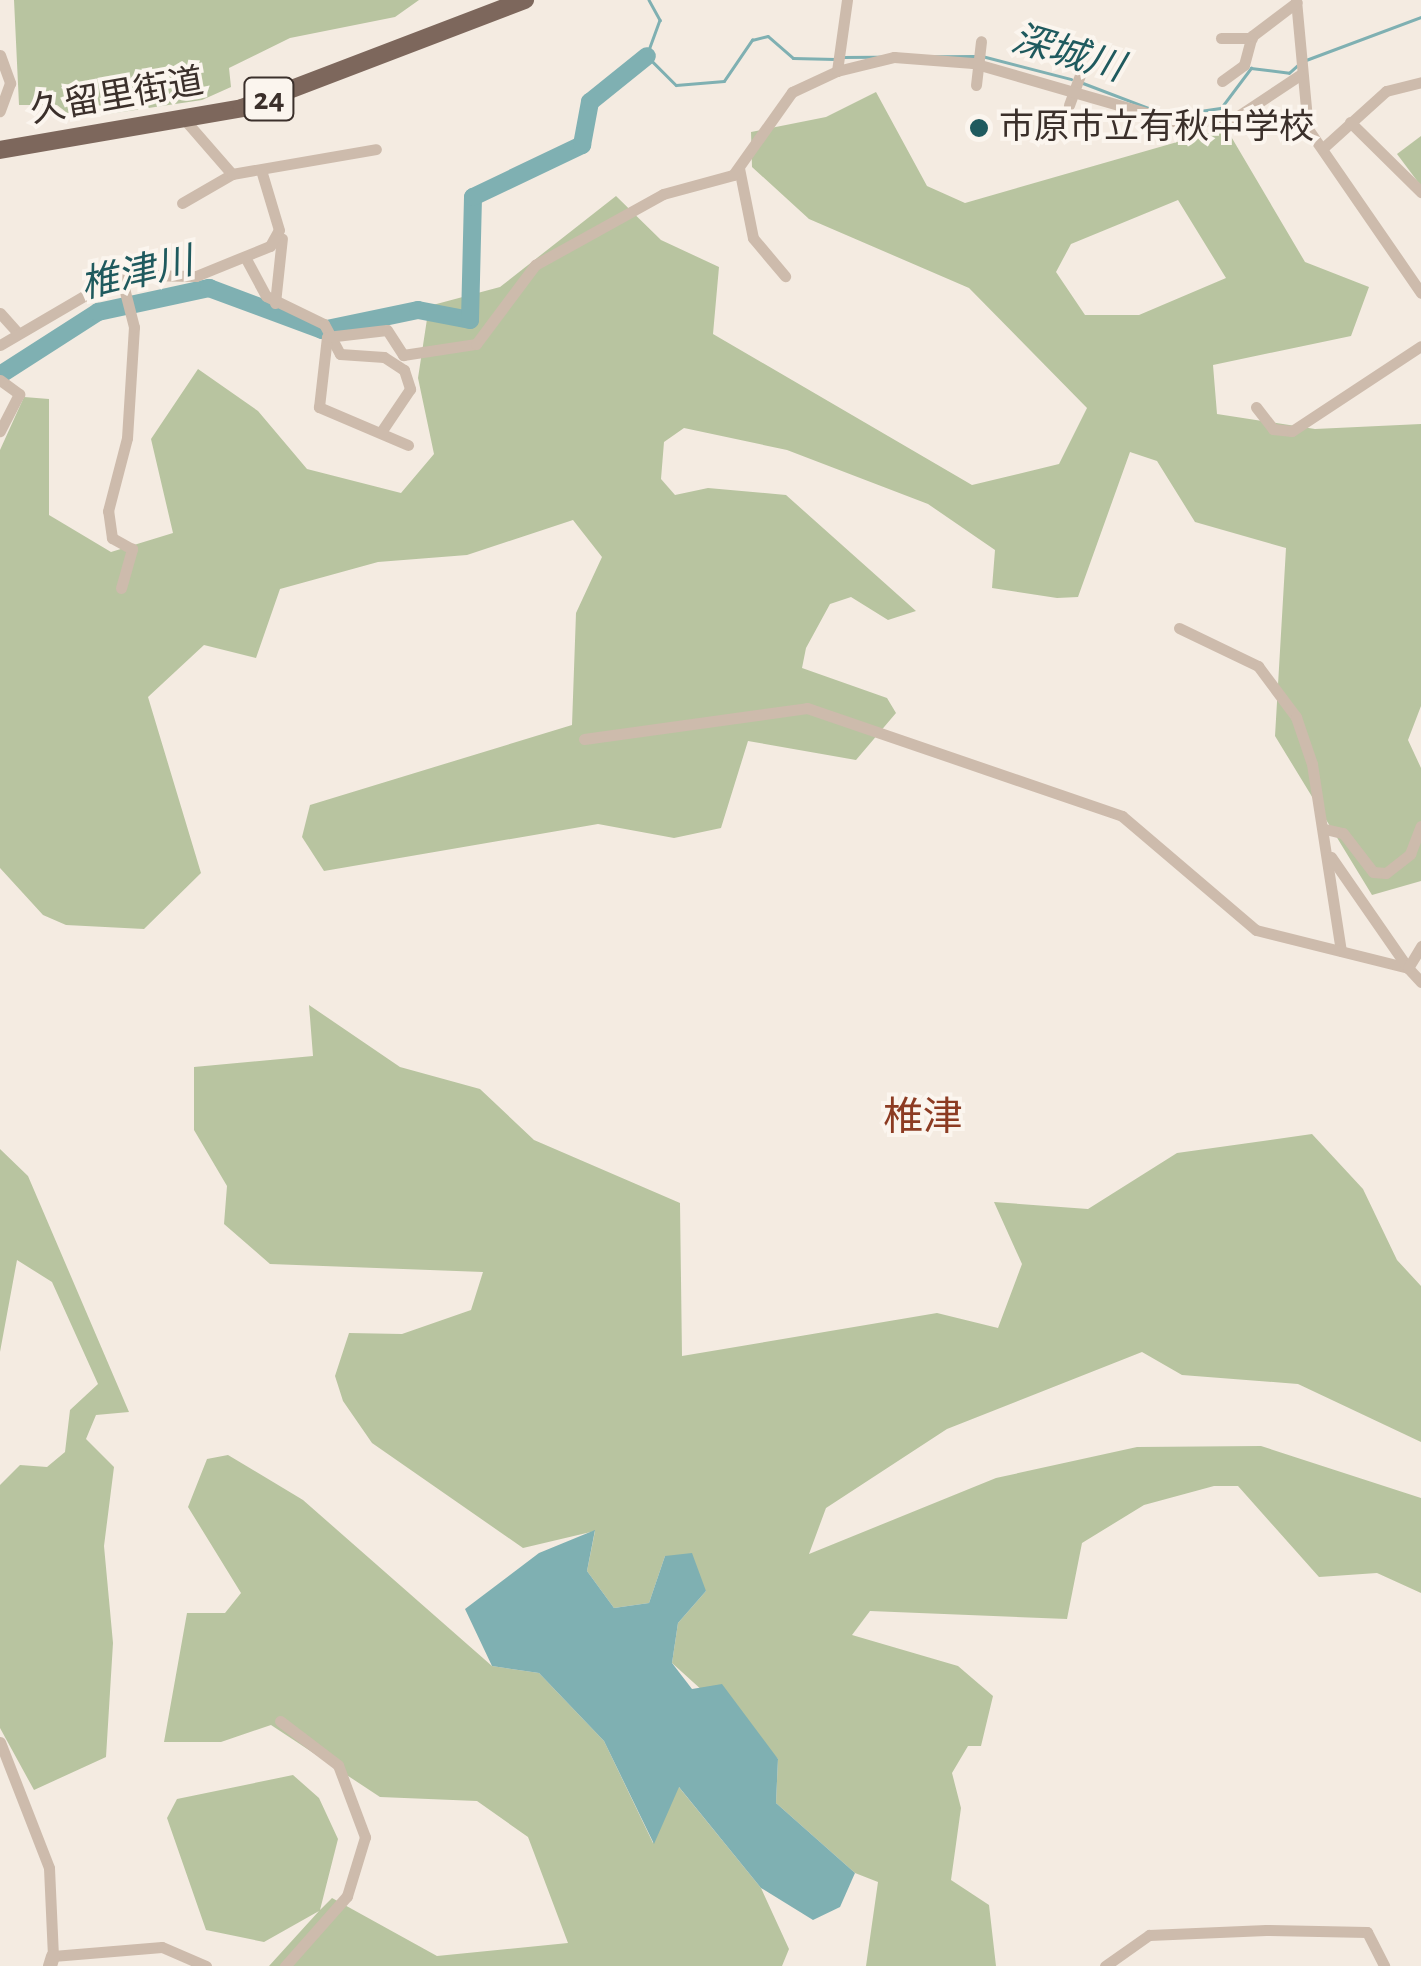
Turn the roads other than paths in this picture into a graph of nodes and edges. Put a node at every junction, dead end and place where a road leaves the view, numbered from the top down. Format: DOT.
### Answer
graph roads {
  1 [pos="847,0"];
  2 [pos="1296,1"];
  3 [pos="518,2"];
  4 [pos="1220,38"];
  5 [pos="1252,38"];
  6 [pos="981,41"];
  7 [pos="0,55"];
  8 [pos="1083,68"];
  9 [pos="837,71"];
  10 [pos="1300,75"];
  11 [pos="1222,81"];
  12 [pos="1421,82"];
  13 [pos="976,85"];
  14 [pos="1069,105"];
  15 [pos="0,111"];
  16 [pos="184,118"];
  17 [pos="1350,122"];
  18 [pos="1323,148"];
  19 [pos="0,150"];
  20 [pos="376,150"];
  21 [pos="739,168"];
  22 [pos="261,170"];
  23 [pos="232,174"];
  24 [pos="1421,192"];
  25 [pos="182,203"];
  26 [pos="279,230"];
  27 [pos="245,256"];
  28 [pos="786,276"];
  29 [pos="122,280"];
  30 [pos="1421,293"];
  31 [pos="275,303"];
  32 [pos="0,313"];
  33 [pos="16,332"];
  34 [pos="327,337"];
  35 [pos="0,345"];
  36 [pos="1421,346"];
  37 [pos="0,380"];
  38 [pos="1256,407"];
  39 [pos="0,431"];
  40 [pos="381,432"];
  41 [pos="408,445"];
  42 [pos="121,588"];
  43 [pos="1179,628"];
  44 [pos="584,739"];
  45 [pos="1421,826"];
  46 [pos="1325,829"];
  47 [pos="1339,889"];
  48 [pos="1421,946"];
  49 [pos="1341,951"];
  50 [pos="1408,968"];
  51 [pos="1421,982"];
  52 [pos="280,1721"];
  53 [pos="0,1742"];
  54 [pos="51,1961"];
  55 [pos="206,1966"];
  56 [pos="284,1966"];
  57 [pos="1106,1966"];
  58 [pos="1384,1966"];
  1 -- 9 [label="street"];
  2 -- 5 [label="street"];
  2 -- 10 [label="street"];
  3 -- 16 [label="main road, 久留里街道 / 24"];
  4 -- 5 [label="street"];
  5 -- 11 [label="street"];
  6 -- 13 [label="street"];
  7 -- 15 [label="street"];
  8 -- 14 [label="street"];
  9 -- 10 [label="street"];
  9 -- 21 [label="street"];
  10 -- 18 [label="street"];
  12 -- 17 [label="street"];
  16 -- 19 [label="main road, 久留里街道 / 24"];
  16 -- 23 [label="street"];
  17 -- 18 [label="street"];
  17 -- 24 [label="street"];
  18 -- 30 [label="street"];
  20 -- 22 [label="street"];
  21 -- 28 [label="street"];
  21 -- 34 [label="street"];
  22 -- 23 [label="street"];
  22 -- 26 [label="street"];
  23 -- 25 [label="street"];
  26 -- 27 [label="street"];
  26 -- 31 [label="street"];
  27 -- 29 [label="street"];
  27 -- 31 [label="street"];
  29 -- 33 [label="street"];
  29 -- 42 [label="street"];
  31 -- 34 [label="street"];
  32 -- 33 [label="street"];
  33 -- 35 [label="street"];
  34 -- 40 [label="street"];
  34 -- 40 [label="street"];
  36 -- 38 [label="street"];
  37 -- 39 [label="street"];
  40 -- 41 [label="street"];
  43 -- 46 [label="street"];
  44 -- 49 [label="street"];
  45 -- 46 [label="street"];
  46 -- 47 [label="street"];
  47 -- 49 [label="street"];
  47 -- 50 [label="street"];
  48 -- 50 [label="street"];
  49 -- 50 [label="street"];
  50 -- 51 [label="street"];
  52 -- 56 [label="street"];
  53 -- 54 [label="street"];
  54 -- 55 [label="street"];
  57 -- 58 [label="street"];
}
